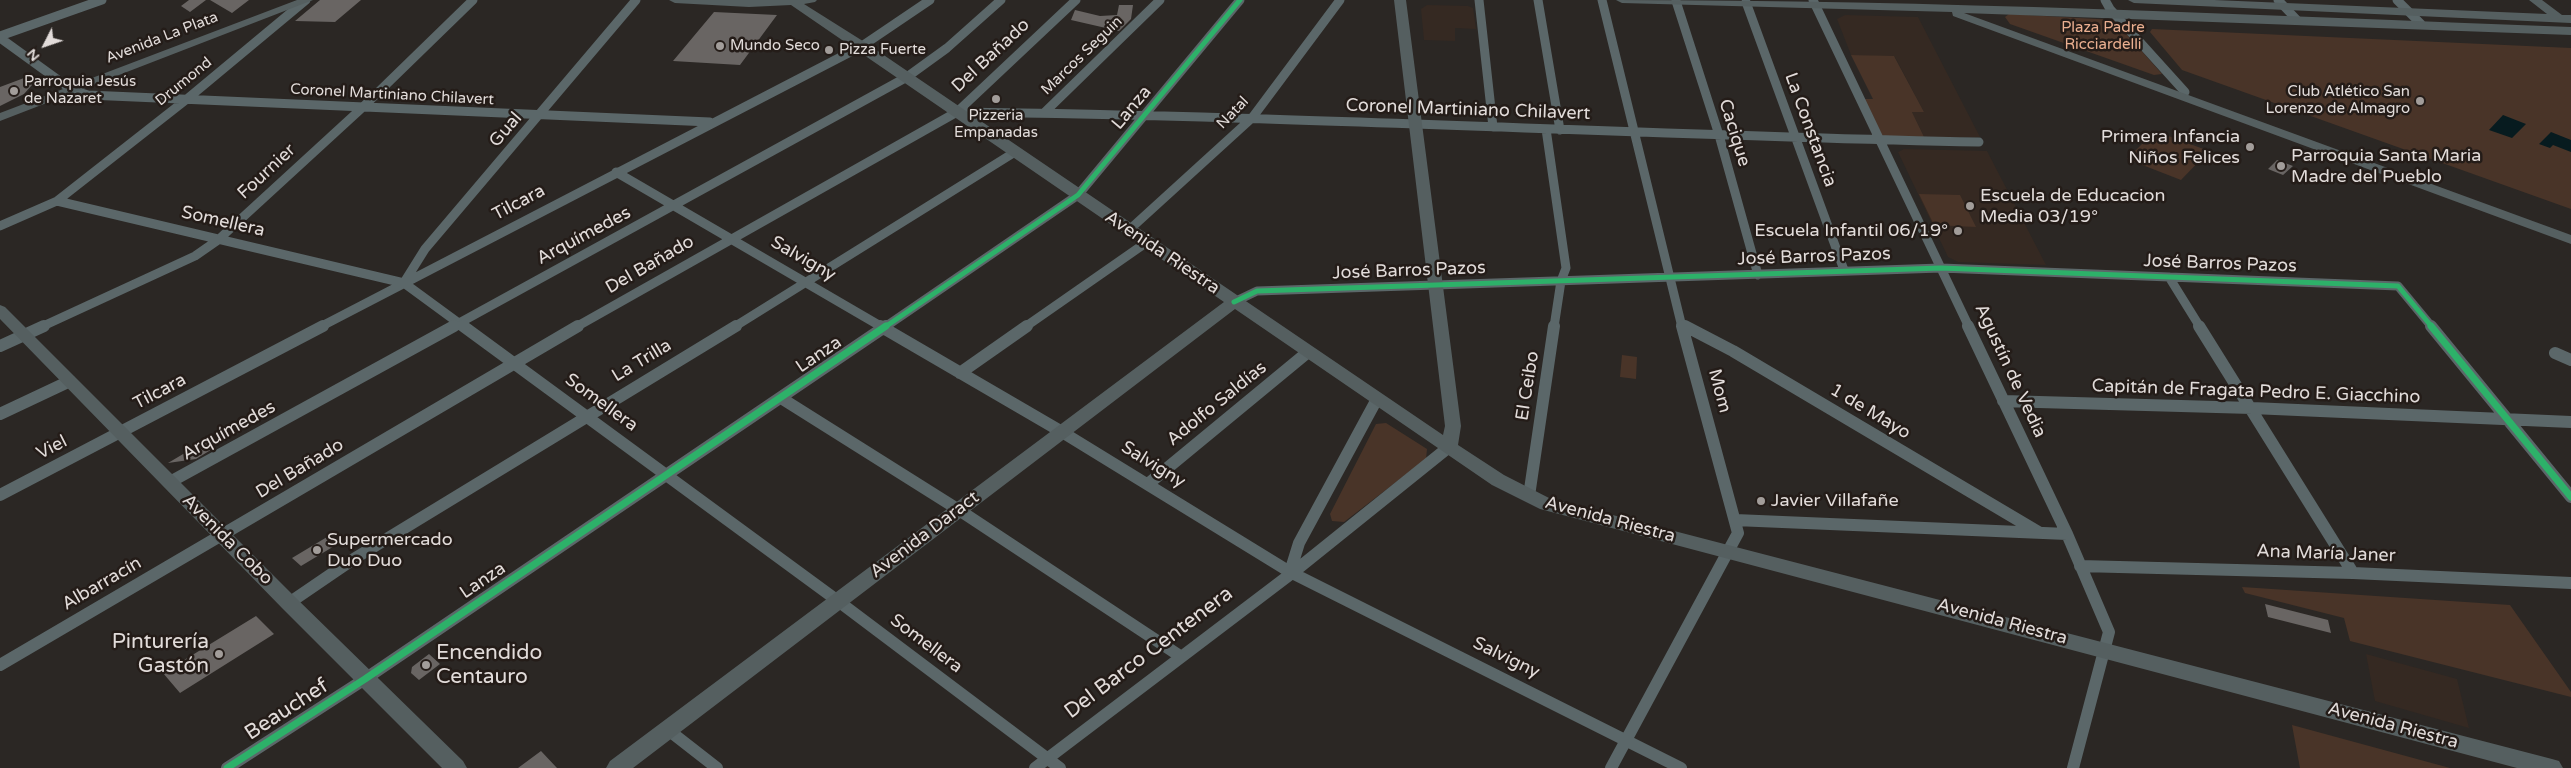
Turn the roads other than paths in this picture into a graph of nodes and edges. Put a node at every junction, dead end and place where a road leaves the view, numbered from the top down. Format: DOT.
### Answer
graph roads {
  1 [pos="102,0"];
  2 [pos="290,0"];
  3 [pos="306,0"];
  4 [pos="473,0"];
  5 [pos="636,0"];
  6 [pos="675,0"];
  7 [pos="794,0"];
  8 [pos="811,0"];
  9 [pos="930,0"];
  10 [pos="1001,0"];
  11 [pos="1076,0"];
  12 [pos="1160,0"];
  13 [pos="1240,0"];
  14 [pos="1340,0"];
  15 [pos="1400,0"];
  16 [pos="1479,0"];
  17 [pos="1538,0"];
  18 [pos="1602,0"];
  19 [pos="1622,0"];
  20 [pos="1884,0"];
  21 [pos="1920,0"];
  22 [pos="1970,0"];
  23 [pos="2105,0"];
  24 [pos="2134,0"];
  25 [pos="2397,0"];
  26 [pos="2535,0"];
  27 [pos="1676,1"];
  28 [pos="1746,2"];
  29 [pos="1816,3"];
  30 [pos="2282,3"];
  31 [pos="1938,4"];
  32 [pos="1958,11"];
  33 [pos="2410,11"];
  34 [pos="2114,13"];
  35 [pos="2565,19"];
  36 [pos="2297,20"];
  37 [pos="2421,24"];
  38 [pos="2571,31"];
  39 [pos="0,37"];
  40 [pos="862,46"];
  41 [pos="907,77"];
  42 [pos="68,87"];
  43 [pos="2185,92"];
  44 [pos="188,99"];
  45 [pos="363,107"];
  46 [pos="0,109"];
  47 [pos="1046,111"];
  48 [pos="956,112"];
  49 [pos="1147,114"];
  50 [pos="539,116"];
  51 [pos="0,117"];
  52 [pos="1252,118"];
  53 [pos="712,122"];
  54 [pos="1417,124"];
  55 [pos="1493,127"];
  56 [pos="1546,129"];
  57 [pos="1560,130"];
  58 [pos="1633,132"];
  59 [pos="1719,135"];
  60 [pos="1796,138"];
  61 [pos="1878,139"];
  62 [pos="1979,142"];
  63 [pos="1015,152"];
  64 [pos="616,172"];
  65 [pos="1078,195"];
  66 [pos="57,201"];
  67 [pos="675,206"];
  68 [pos="0,226"];
  69 [pos="1129,230"];
  70 [pos="2571,234"];
  71 [pos="731,239"];
  72 [pos="218,240"];
  73 [pos="2571,240"];
  74 [pos="1147,242"];
  75 [pos="1941,268"];
  76 [pos="1844,270"];
  77 [pos="1758,275"];
  78 [pos="2170,277"];
  79 [pos="1669,278"];
  80 [pos="1561,281"];
  81 [pos="404,282"];
  82 [pos="806,282"];
  83 [pos="1437,284"];
  84 [pos="1234,302"];
  85 [pos="0,310"];
  86 [pos="459,322"];
  87 [pos="1681,324"];
  88 [pos="884,328"];
  89 [pos="24,335"];
  90 [pos="0,346"];
  91 [pos="1308,352"];
  92 [pos="2554,353"];
  93 [pos="2571,360"];
  94 [pos="514,362"];
  95 [pos="960,373"];
  96 [pos="70,380"];
  97 [pos="781,398"];
  98 [pos="1377,399"];
  99 [pos="2003,401"];
  100 [pos="2252,408"];
  101 [pos="0,414"];
  102 [pos="588,416"];
  103 [pos="2507,420"];
  104 [pos="2571,422"];
  105 [pos="1062,432"];
  106 [pos="121,433"];
  107 [pos="1449,447"];
  108 [pos="667,475"];
  109 [pos="170,482"];
  110 [pos="1148,484"];
  111 [pos="0,495"];
  112 [pos="1529,496"];
  113 [pos="2571,497"];
  114 [pos="959,510"];
  115 [pos="1736,520"];
  116 [pos="2040,533"];
  117 [pos="2067,534"];
  118 [pos="223,536"];
  119 [pos="1730,552"];
  120 [pos="2080,566"];
  121 [pos="1290,572"];
  122 [pos="2353,573"];
  123 [pos="2571,583"];
  124 [pos="838,601"];
  125 [pos="289,603"];
  126 [pos="2106,650"];
  127 [pos="1180,656"];
  128 [pos="0,665"];
  129 [pos="366,679"];
  130 [pos="667,730"];
  131 [pos="1627,738"];
  132 [pos="1040,764"];
  133 [pos="227,768"];
  134 [pos="456,768"];
  135 [pos="617,768"];
  136 [pos="717,768"];
  137 [pos="1060,768"];
  138 [pos="1611,768"];
  139 [pos="1681,768"];
  140 [pos="2073,768"];
  141 [pos="2552,768"];
  1 -- 39 [label="street"];
  2 -- 42 [label="main road, Avenida La Plata"];
  3 -- 42 [label="main road, Avenida La Plata"];
  3 -- 44 [label="street, Drumond"];
  4 -- 45 [label="street, Fournier"];
  5 -- 50 [label="street, Gual"];
  6 -- 7 [label="main road"];
  7 -- 8 [label="main road"];
  7 -- 40 [label="main road, Avenida Riestra"];
  9 -- 40 [label="street, Tilcara"];
  10 -- 41 [label="street, Arquímedes"];
  11 -- 48 [label="street, Del Bañado"];
  12 -- 47 [label="street, Marcos Seguin"];
  13 -- 49 [label="street, Lanza"];
  14 -- 52 [label="street, Natal"];
  15 -- 54 [label="main road"];
  16 -- 55 [label="street"];
  17 -- 57 [label="street"];
  18 -- 58 [label="street, Mom"];
  19 -- 27 [label="main road"];
  20 -- 29 [label="main road"];
  21 -- 31 [label="main road"];
  22 -- 32 [label="main road"];
  23 -- 34 [label="street"];
  24 -- 30 [label="main road"];
  25 -- 33 [label="street"];
  26 -- 35 [label="main road"];
  27 -- 28 [label="main road"];
  27 -- 59 [label="street, Cacique"];
  28 -- 29 [label="main road"];
  28 -- 60 [label="street, La Constancia"];
  29 -- 31 [label="main road"];
  29 -- 61 [label="street, Agustín de Vedia"];
  30 -- 33 [label="main road"];
  30 -- 36 [label="street"];
  31 -- 32 [label="main road"];
  32 -- 34 [label="main road"];
  32 -- 43 [label="main road"];
  32 -- 73 [label="main road"];
  33 -- 35 [label="main road"];
  33 -- 37 [label="street"];
  34 -- 36 [label="main road"];
  34 -- 43 [label="street"];
  35 -- 38 [label="main road"];
  36 -- 37 [label="main road"];
  37 -- 38 [label="main road"];
  39 -- 42 [label="street"];
  40 -- 41 [label="main road, Avenida Riestra"];
  40 -- 53 [label="street, Tilcara"];
  41 -- 48 [label="main road, Avenida Riestra"];
  41 -- 67 [label="street, Arquímedes"];
  42 -- 44 [label="street, Coronel Martiniano Chilavert"];
  42 -- 46 [label="main road, Avenida La Plata"];
  42 -- 51 [label="main road, Avenida La Plata"];
  43 -- 70 [label="main road"];
  44 -- 45 [label="street, Coronel Martiniano Chilavert"];
  44 -- 66 [label="street, Drumond"];
  45 -- 50 [label="street, Coronel Martiniano Chilavert"];
  45 -- 72 [label="street, Fournier"];
  47 -- 48 [label="street, Coronel Martiniano Chilavert"];
  47 -- 49 [label="street, Coronel Martiniano Chilavert"];
  48 -- 63 [label="main road, Avenida Riestra"];
  48 -- 71 [label="street, Del Bañado"];
  49 -- 52 [label="street, Coronel Martiniano Chilavert"];
  49 -- 65 [label="street, Lanza"];
  50 -- 53 [label="street, Coronel Martiniano Chilavert"];
  50 -- 81 [label="street, Gual"];
  52 -- 54 [label="street, Coronel Martiniano Chilavert"];
  52 -- 69 [label="street, Natal"];
  53 -- 64 [label="street, Tilcara"];
  54 -- 55 [label="street, Coronel Martiniano Chilavert"];
  54 -- 83 [label="main road"];
  55 -- 56 [label="street, Coronel Martiniano Chilavert"];
  56 -- 57 [label="street, Coronel Martiniano Chilavert"];
  56 -- 80 [label="street, El Ceibo"];
  57 -- 58 [label="street, Coronel Martiniano Chilavert"];
  58 -- 59 [label="street, Coronel Martiniano Chilavert"];
  58 -- 79 [label="street, Mom"];
  59 -- 60 [label="street, Coronel Martiniano Chilavert"];
  59 -- 77 [label="street, Cacique"];
  60 -- 61 [label="street, Coronel Martiniano Chilavert"];
  60 -- 76 [label="street, La Constancia"];
  61 -- 62 [label="street, Coronel Martiniano Chilavert"];
  61 -- 75 [label="street, Agustín de Vedia"];
  63 -- 65 [label="main road, Avenida Riestra"];
  63 -- 82 [label="street, La Trilla"];
  64 -- 67 [label="street, Salvigny"];
  64 -- 81 [label="street, Tilcara"];
  65 -- 69 [label="main road, Avenida Riestra"];
  65 -- 88 [label="street, Lanza"];
  66 -- 68 [label="street, Drumond"];
  66 -- 72 [label="street, Somellera"];
  67 -- 71 [label="street, Salvigny"];
  67 -- 86 [label="street, Arquímedes"];
  69 -- 74 [label="main road, Avenida Riestra"];
  71 -- 82 [label="street, Salvigny"];
  71 -- 94 [label="street, Del Bañado"];
  72 -- 81 [label="street, Somellera"];
  72 -- 89 [label="street, Fournier"];
  74 -- 84 [label="main road, Avenida Riestra"];
  74 -- 95 [label="street"];
  75 -- 76 [label="street, José Barros Pazos"];
  75 -- 78 [label="street, José Barros Pazos"];
  75 -- 99 [label="street, Agustín de Vedia"];
  76 -- 77 [label="street, José Barros Pazos"];
  77 -- 79 [label="street, José Barros Pazos"];
  78 -- 100 [label="street"];
  78 -- 103 [label="street, José Barros Pazos"];
  79 -- 80 [label="street, José Barros Pazos"];
  79 -- 87 [label="street, Mom"];
  80 -- 83 [label="street, José Barros Pazos"];
  80 -- 112 [label="street, El Ceibo"];
  81 -- 86 [label="street, Somellera"];
  81 -- 106 [label="street, Tilcara"];
  82 -- 88 [label="street, Salvigny"];
  82 -- 102 [label="street, La Trilla"];
  83 -- 84 [label="street, José Barros Pazos"];
  83 -- 107 [label="main road"];
  84 -- 91 [label="main road, Avenida Riestra"];
  84 -- 105 [label="main road, Avenida Daract"];
  85 -- 89 [label="main road, Avenida Cobo"];
  86 -- 94 [label="street, Somellera"];
  86 -- 109 [label="street, Arquímedes"];
  87 -- 115 [label="street, Mom"];
  87 -- 116 [label="street, 1 de Mayo"];
  88 -- 95 [label="street, Salvigny"];
  88 -- 97 [label="street, Lanza"];
  89 -- 90 [label="street, Fournier"];
  89 -- 96 [label="main road, Avenida Cobo"];
  91 -- 98 [label="main road, Avenida Riestra"];
  91 -- 110 [label="street, Adolfo Saldías"];
  92 -- 93 [label="street"];
  94 -- 102 [label="street, Somellera"];
  94 -- 118 [label="street, Del Bañado"];
  95 -- 105 [label="street, Salvigny"];
  96 -- 101 [label="street"];
  96 -- 106 [label="main road, Avenida Cobo"];
  97 -- 108 [label="street, Lanza"];
  97 -- 114 [label="street"];
  98 -- 107 [label="main road, Avenida Riestra"];
  98 -- 121 [label="street"];
  99 -- 100 [label="street, Capitán de Fragata Pedro E. Giacchino"];
  99 -- 117 [label="street, Agustín de Vedia"];
  100 -- 103 [label="street, Capitán de Fragata Pedro E. Giacchino"];
  100 -- 122 [label="street"];
  102 -- 108 [label="street, Somellera"];
  102 -- 125 [label="street, La Trilla"];
  103 -- 104 [label="street, Capitán de Fragata Pedro E. Giacchino"];
  103 -- 113 [label="street"];
  105 -- 110 [label="street, Salvigny"];
  105 -- 114 [label="main road, Avenida Daract"];
  106 -- 109 [label="main road, Avenida Cobo"];
  106 -- 111 [label="street, Viel"];
  107 -- 112 [label="main road, Avenida Riestra"];
  107 -- 121 [label="street, Del Barco Centenera"];
  108 -- 124 [label="street, Somellera"];
  108 -- 129 [label="street, Lanza"];
  109 -- 118 [label="main road, Avenida Cobo"];
  110 -- 121 [label="street, Salvigny"];
  112 -- 119 [label="main road, Avenida Riestra"];
  114 -- 124 [label="main road, Avenida Daract"];
  114 -- 127 [label="street"];
  115 -- 116 [label="street"];
  115 -- 119 [label="street, Mom"];
  116 -- 117 [label="street"];
  117 -- 120 [label="street, Agustín de Vedia"];
  118 -- 125 [label="main road, Avenida Cobo"];
  118 -- 128 [label="street, Albarracín"];
  119 -- 126 [label="main road, Avenida Riestra"];
  119 -- 131 [label="street, Mom"];
  120 -- 122 [label="street, Ana María Janer"];
  120 -- 126 [label="street, Agustín de Vedia"];
  121 -- 127 [label="street, Del Barco Centenera"];
  121 -- 131 [label="street, Salvigny"];
  122 -- 123 [label="street, Ana María Janer"];
  124 -- 130 [label="main road, Avenida Daract"];
  124 -- 132 [label="street, Somellera"];
  125 -- 129 [label="main road, Avenida Cobo"];
  126 -- 140 [label="street, Agustín de Vedia"];
  126 -- 141 [label="main road, Avenida Riestra"];
  127 -- 132 [label="street, Del Barco Centenera"];
  129 -- 133 [label="street, Beauchef"];
  129 -- 134 [label="main road, Avenida Cobo"];
  130 -- 135 [label="main road, Avenida Daract"];
  130 -- 136 [label="street"];
  131 -- 138 [label="street, Mom"];
  131 -- 139 [label="street, Salvigny"];
  132 -- 137 [label="street, Somellera"];
}
